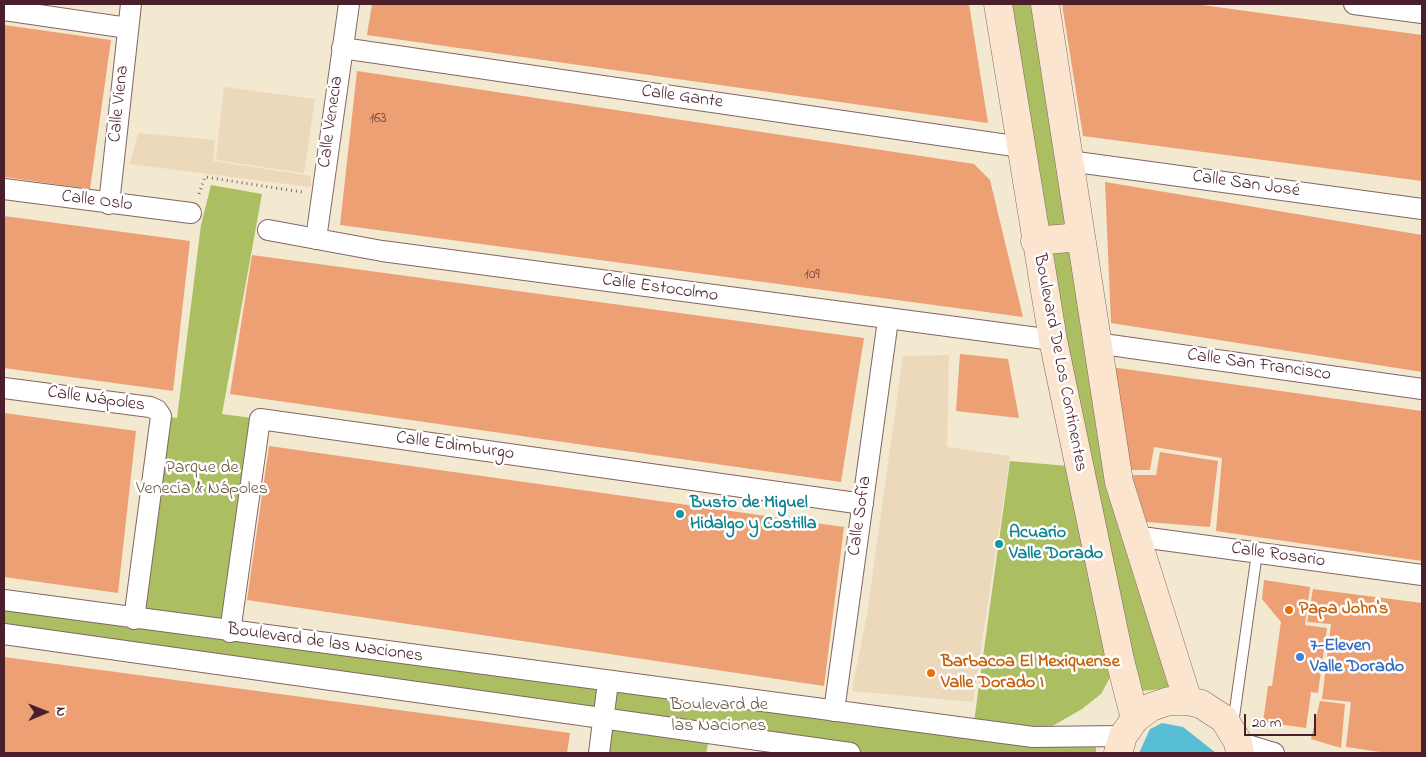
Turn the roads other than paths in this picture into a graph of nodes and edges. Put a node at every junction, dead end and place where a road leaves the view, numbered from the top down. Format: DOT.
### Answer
graph roads {
  1 [pos="131,4"];
  2 [pos="348,4"];
  3 [pos="998,4"];
  4 [pos="1045,4"];
  5 [pos="1354,4"];
  6 [pos="4,10"];
  7 [pos="1422,13"];
  8 [pos="128,28"];
  9 [pos="342,48"];
  10 [pos="1021,147"];
  11 [pos="1069,161"];
  12 [pos="4,189"];
  13 [pos="110,204"];
  14 [pos="1422,209"];
  15 [pos="191,213"];
  16 [pos="268,230"];
  17 [pos="1080,237"];
  18 [pos="316,240"];
  19 [pos="1035,241"];
  20 [pos="888,320"];
  21 [pos="1053,340"];
  22 [pos="1096,343"];
  23 [pos="4,388"];
  24 [pos="1422,389"];
  25 [pos="863,504"];
  26 [pos="1134,536"];
  27 [pos="1257,553"];
  28 [pos="1422,576"];
  29 [pos="4,600"];
  30 [pos="134,619"];
  31 [pos="174,624"];
  32 [pos="230,632"];
  33 [pos="4,634"];
  34 [pos="170,656"];
  35 [pos="608,682"];
  36 [pos="1188,701"];
  37 [pos="834,712"];
  38 [pos="603,720"];
  39 [pos="1126,736"];
  40 [pos="1236,742"];
  41 [pos="708,744"];
  42 [pos="599,753"];
  43 [pos="850,753"];
  44 [pos="1274,753"];
  1 -- 8 [label="street, Calle Viena"];
  2 -- 9 [label="street, Calle Venecia"];
  3 -- 10 [label="street, Boulevard De Los Continentes"];
  4 -- 11 [label="street, Boulevard De Los Continentes"];
  5 -- 7 [label="street"];
  6 -- 8 [label="street"];
  8 -- 13 [label="street, Calle Viena"];
  9 -- 10 [label="street, Calle Gante"];
  9 -- 18 [label="street, Calle Venecia"];
  10 -- 19 [label="street, Boulevard De Los Continentes"];
  11 -- 14 [label="street, Calle San José"];
  11 -- 17 [label="street, Boulevard De Los Continentes"];
  12 -- 13 [label="street, Calle Oslo"];
  13 -- 15 [label="street, Calle Oslo"];
  16 -- 18 [label="street, Calle Estocolmo"];
  17 -- 19 [label="street"];
  17 -- 22 [label="street, Boulevard De Los Continentes"];
  18 -- 20 [label="street, Calle Estocolmo"];
  19 -- 21 [label="street, Boulevard De Los Continentes"];
  20 -- 21 [label="street, Calle Estocolmo"];
  20 -- 25 [label="street, Calle Sofía"];
  21 -- 39 [label="street, Boulevard De Los Continentes"];
  22 -- 24 [label="street, Calle San Francisco"];
  22 -- 26 [label="street, Boulevard De Los Continentes"];
  23 -- 30 [label="street, Calle Nápoles"];
  25 -- 32 [label="street, Calle Edimburgo"];
  25 -- 37 [label="street, Calle Sofía"];
  26 -- 27 [label="street, Calle Rosario"];
  26 -- 36 [label="street, Boulevard De Los Continentes"];
  27 -- 28 [label="street, Calle Rosario"];
  27 -- 40 [label="lane"];
  29 -- 30 [label="street, Boulevard de las Naciones"];
  30 -- 31 [label="street, Boulevard de las Naciones"];
  31 -- 32 [label="street, Boulevard de las Naciones"];
  31 -- 34 [label="street"];
  32 -- 35 [label="street, Boulevard de las Naciones"];
  33 -- 34 [label="street, Boulevard de las Naciones"];
  34 -- 38 [label="street, Boulevard de las Naciones"];
  35 -- 37 [label="street, Boulevard de las Naciones"];
  35 -- 38 [label="street"];
  36 -- 39 [label="street"];
  36 -- 40 [label="street"];
  37 -- 39 [label="street, Boulevard de las Naciones"];
  38 -- 41 [label="street, Boulevard de las Naciones"];
  38 -- 42 [label="street"];
  40 -- 44 [label="street"];
  41 -- 43 [label="street, Boulevard de las Naciones"];
}
